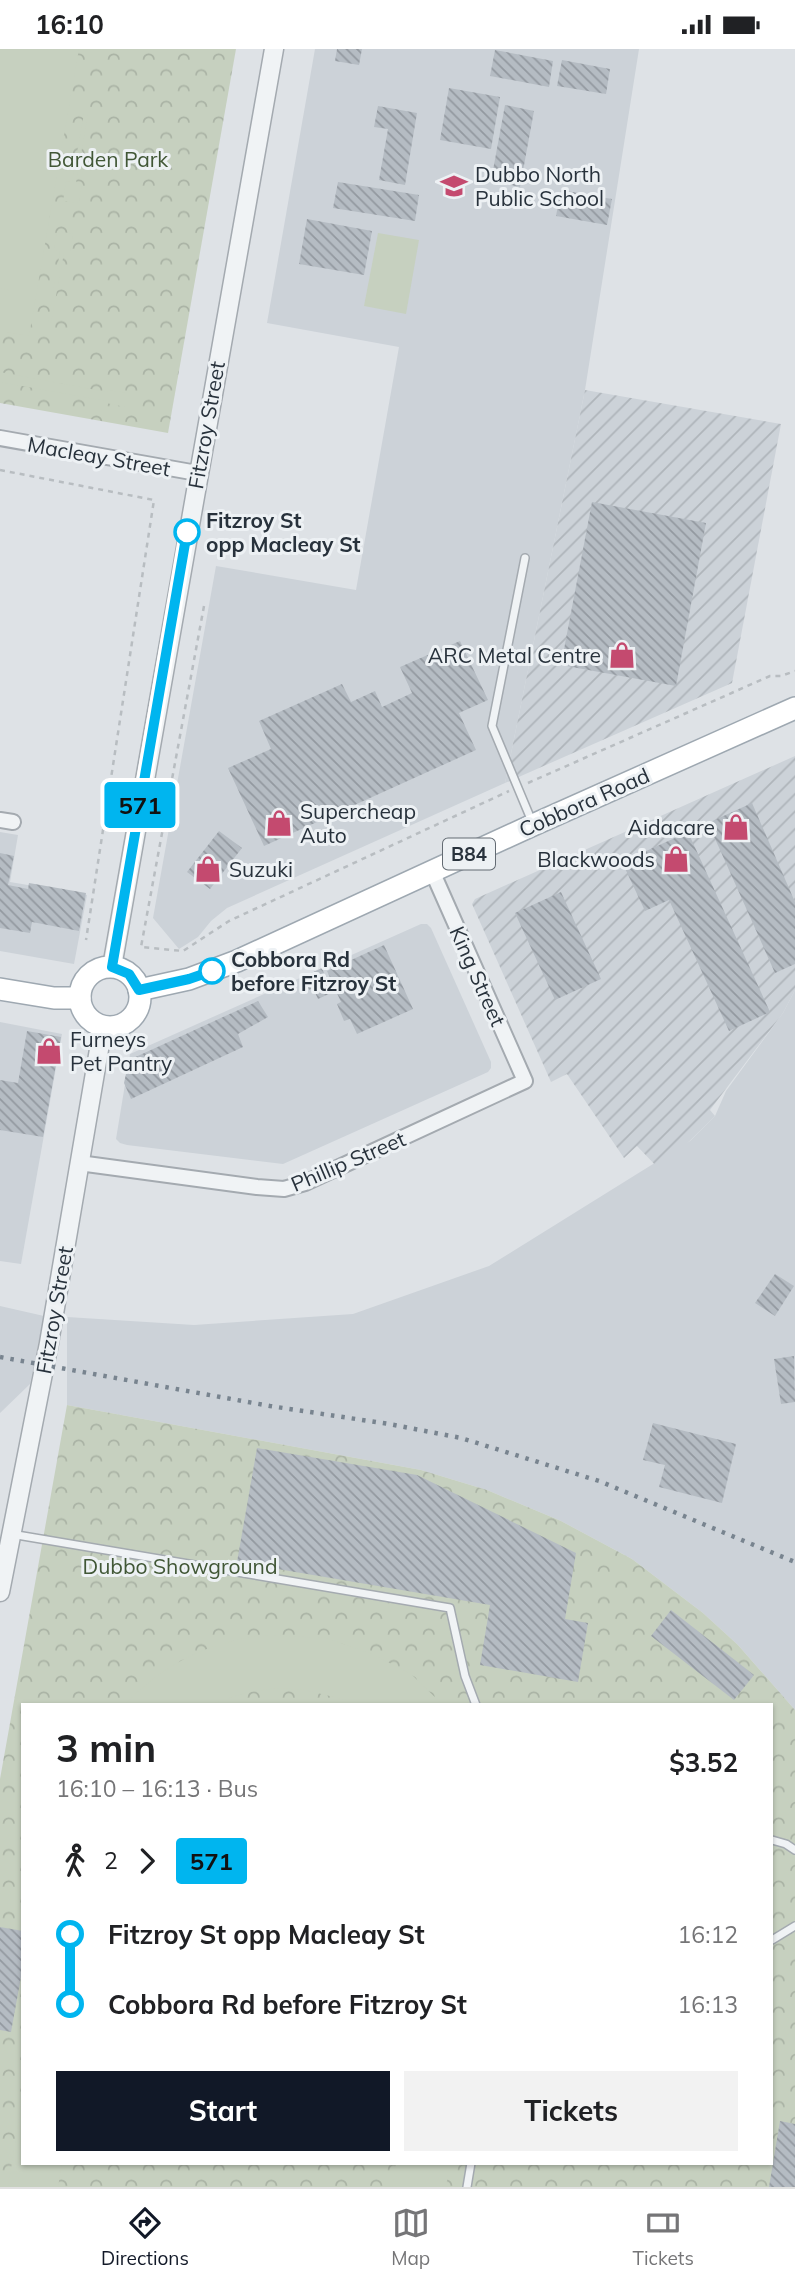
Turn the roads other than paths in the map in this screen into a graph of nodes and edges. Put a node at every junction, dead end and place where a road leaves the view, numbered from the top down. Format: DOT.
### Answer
graph roads {
  1 [pos="274,49"];
  2 [pos="0,438"];
  3 [pos="197,473"];
  4 [pos="526,558"];
  5 [pos="795,708"];
  6 [pos="533,825"];
  7 [pos="432,871"];
  8 [pos="112,967"];
  9 [pos="0,989"];
  10 [pos="139,990"];
  11 [pos="80,998"];
  12 [pos="103,1027"];
  13 [pos="525,1081"];
  14 [pos="79,1163"];
  15 [pos="5,1533"];
  16 [pos="0,1592"];
  17 [pos="475,1703"];
  18 [pos="773,1840"];
  19 [pos="795,1850"];
  20 [pos="795,1926"];
  21 [pos="773,1939"];
  22 [pos="471,2165"];
  23 [pos="467,2187"];
  1 -- 3 [label="street, Fitzroy Street"];
  2 -- 3 [label="street, Macleay Street"];
  3 -- 8 [label="street, Fitzroy Street"];
  4 -- 6 [label="lane"];
  5 -- 6 [label="main road, Cobbora Road / B84"];
  6 -- 7 [label="main road, Cobbora Road / B84"];
  7 -- 10 [label="main road, Cobbora Road / B84"];
  7 -- 13 [label="street, King Street"];
  8 -- 10 [label="main road"];
  8 -- 11 [label="main road"];
  9 -- 11 [label="main road"];
  10 -- 12 [label="main road"];
  11 -- 12 [label="main road"];
  12 -- 14 [label="street, Fitzroy Street"];
  13 -- 14 [label="street, Phillip Street"];
  14 -- 15 [label="street, Fitzroy Street"];
  15 -- 16 [label="street, Fitzroy Street"];
  15 -- 17 [label="lane"];
  18 -- 19 [label="lane"];
  20 -- 21 [label="lane"];
  22 -- 23 [label="lane"];
}
